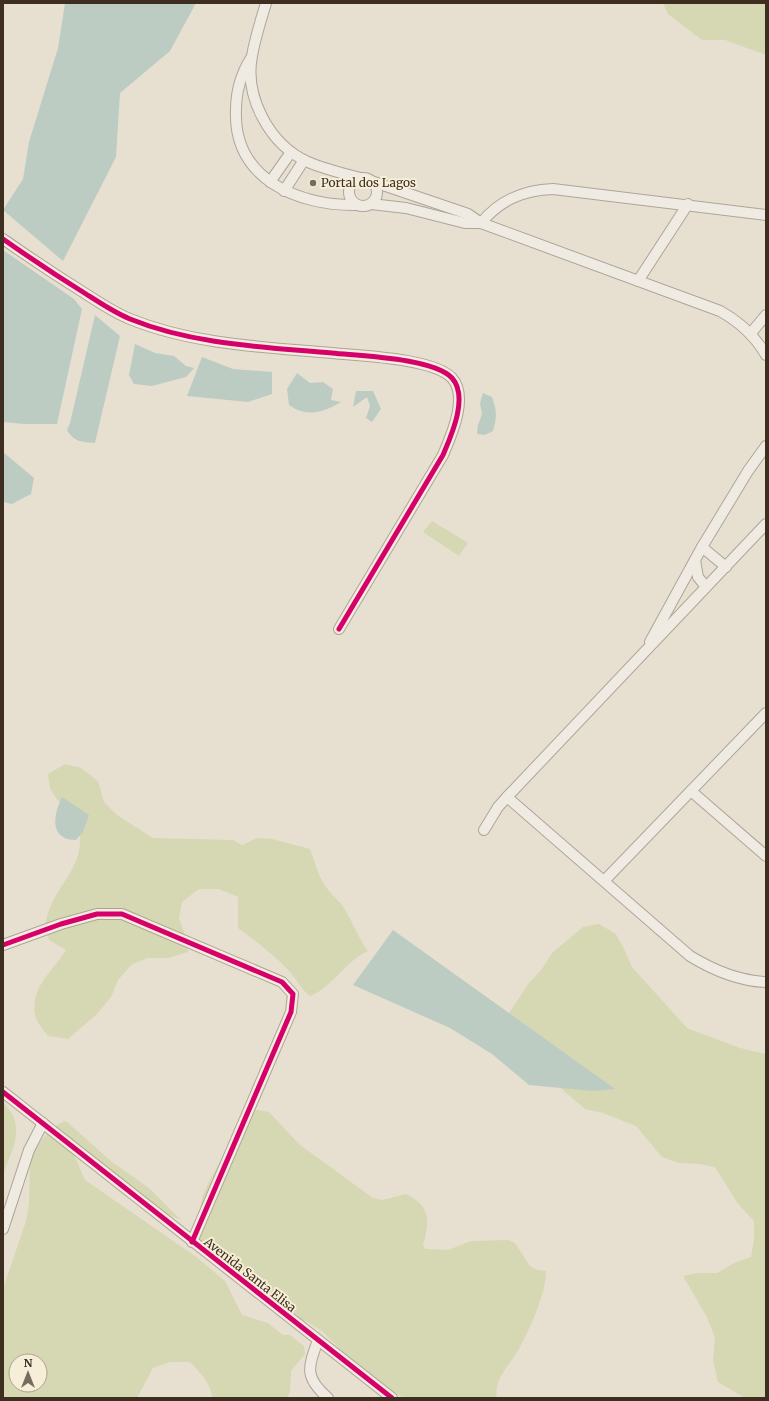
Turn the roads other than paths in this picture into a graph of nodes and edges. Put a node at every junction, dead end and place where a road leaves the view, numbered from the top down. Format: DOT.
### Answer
graph roads {
  1 [pos="266,3"];
  2 [pos="252,57"];
  3 [pos="291,152"];
  4 [pos="304,160"];
  5 [pos="360,178"];
  6 [pos="270,182"];
  7 [pos="374,182"];
  8 [pos="284,190"];
  9 [pos="371,204"];
  10 [pos="688,204"];
  11 [pos="357,205"];
  12 [pos="766,215"];
  13 [pos="481,223"];
  14 [pos="3,239"];
  15 [pos="638,281"];
  16 [pos="766,315"];
  17 [pos="750,333"];
  18 [pos="766,355"];
  19 [pos="766,446"];
  20 [pos="766,524"];
  21 [pos="702,546"];
  22 [pos="695,560"];
  23 [pos="726,567"];
  24 [pos="706,587"];
  25 [pos="339,629"];
  26 [pos="642,655"];
  27 [pos="766,713"];
  28 [pos="691,791"];
  29 [pos="507,797"];
  30 [pos="484,830"];
  31 [pos="766,856"];
  32 [pos="604,882"];
  33 [pos="3,945"];
  34 [pos="766,982"];
  35 [pos="3,1092"];
  36 [pos="43,1122"];
  37 [pos="3,1229"];
  38 [pos="192,1242"];
  39 [pos="318,1340"];
  40 [pos="328,1398"];
  41 [pos="392,1398"];
  1 -- 2 [label="street"];
  2 -- 3 [label="street"];
  2 -- 6 [label="street"];
  3 -- 4 [label="street"];
  3 -- 6 [label="street"];
  4 -- 5 [label="street"];
  4 -- 8 [label="street"];
  5 -- 7 [label="street"];
  5 -- 11 [label="street"];
  6 -- 8 [label="street"];
  7 -- 9 [label="street"];
  7 -- 13 [label="street"];
  8 -- 11 [label="street"];
  9 -- 11 [label="street"];
  9 -- 13 [label="street"];
  10 -- 12 [label="street"];
  10 -- 13 [label="street"];
  10 -- 15 [label="street"];
  13 -- 15 [label="street"];
  14 -- 25 [label="street"];
  15 -- 17 [label="street"];
  16 -- 17 [label="street"];
  17 -- 18 [label="street"];
  19 -- 21 [label="street"];
  20 -- 23 [label="street"];
  21 -- 22 [label="street"];
  21 -- 23 [label="street"];
  22 -- 24 [label="street"];
  22 -- 26 [label="street"];
  23 -- 24 [label="street"];
  24 -- 26 [label="street"];
  26 -- 29 [label="street"];
  27 -- 28 [label="street"];
  28 -- 31 [label="street"];
  28 -- 32 [label="street"];
  29 -- 30 [label="street"];
  29 -- 32 [label="street"];
  32 -- 34 [label="street"];
  33 -- 38 [label="street"];
  35 -- 36 [label="street, Avenida Santa Elisa"];
  36 -- 37 [label="street"];
  36 -- 38 [label="street, Avenida Santa Elisa"];
  38 -- 39 [label="street, Avenida Santa Elisa"];
  39 -- 40 [label="street"];
  39 -- 41 [label="street, Avenida Santa Elisa"];
}
